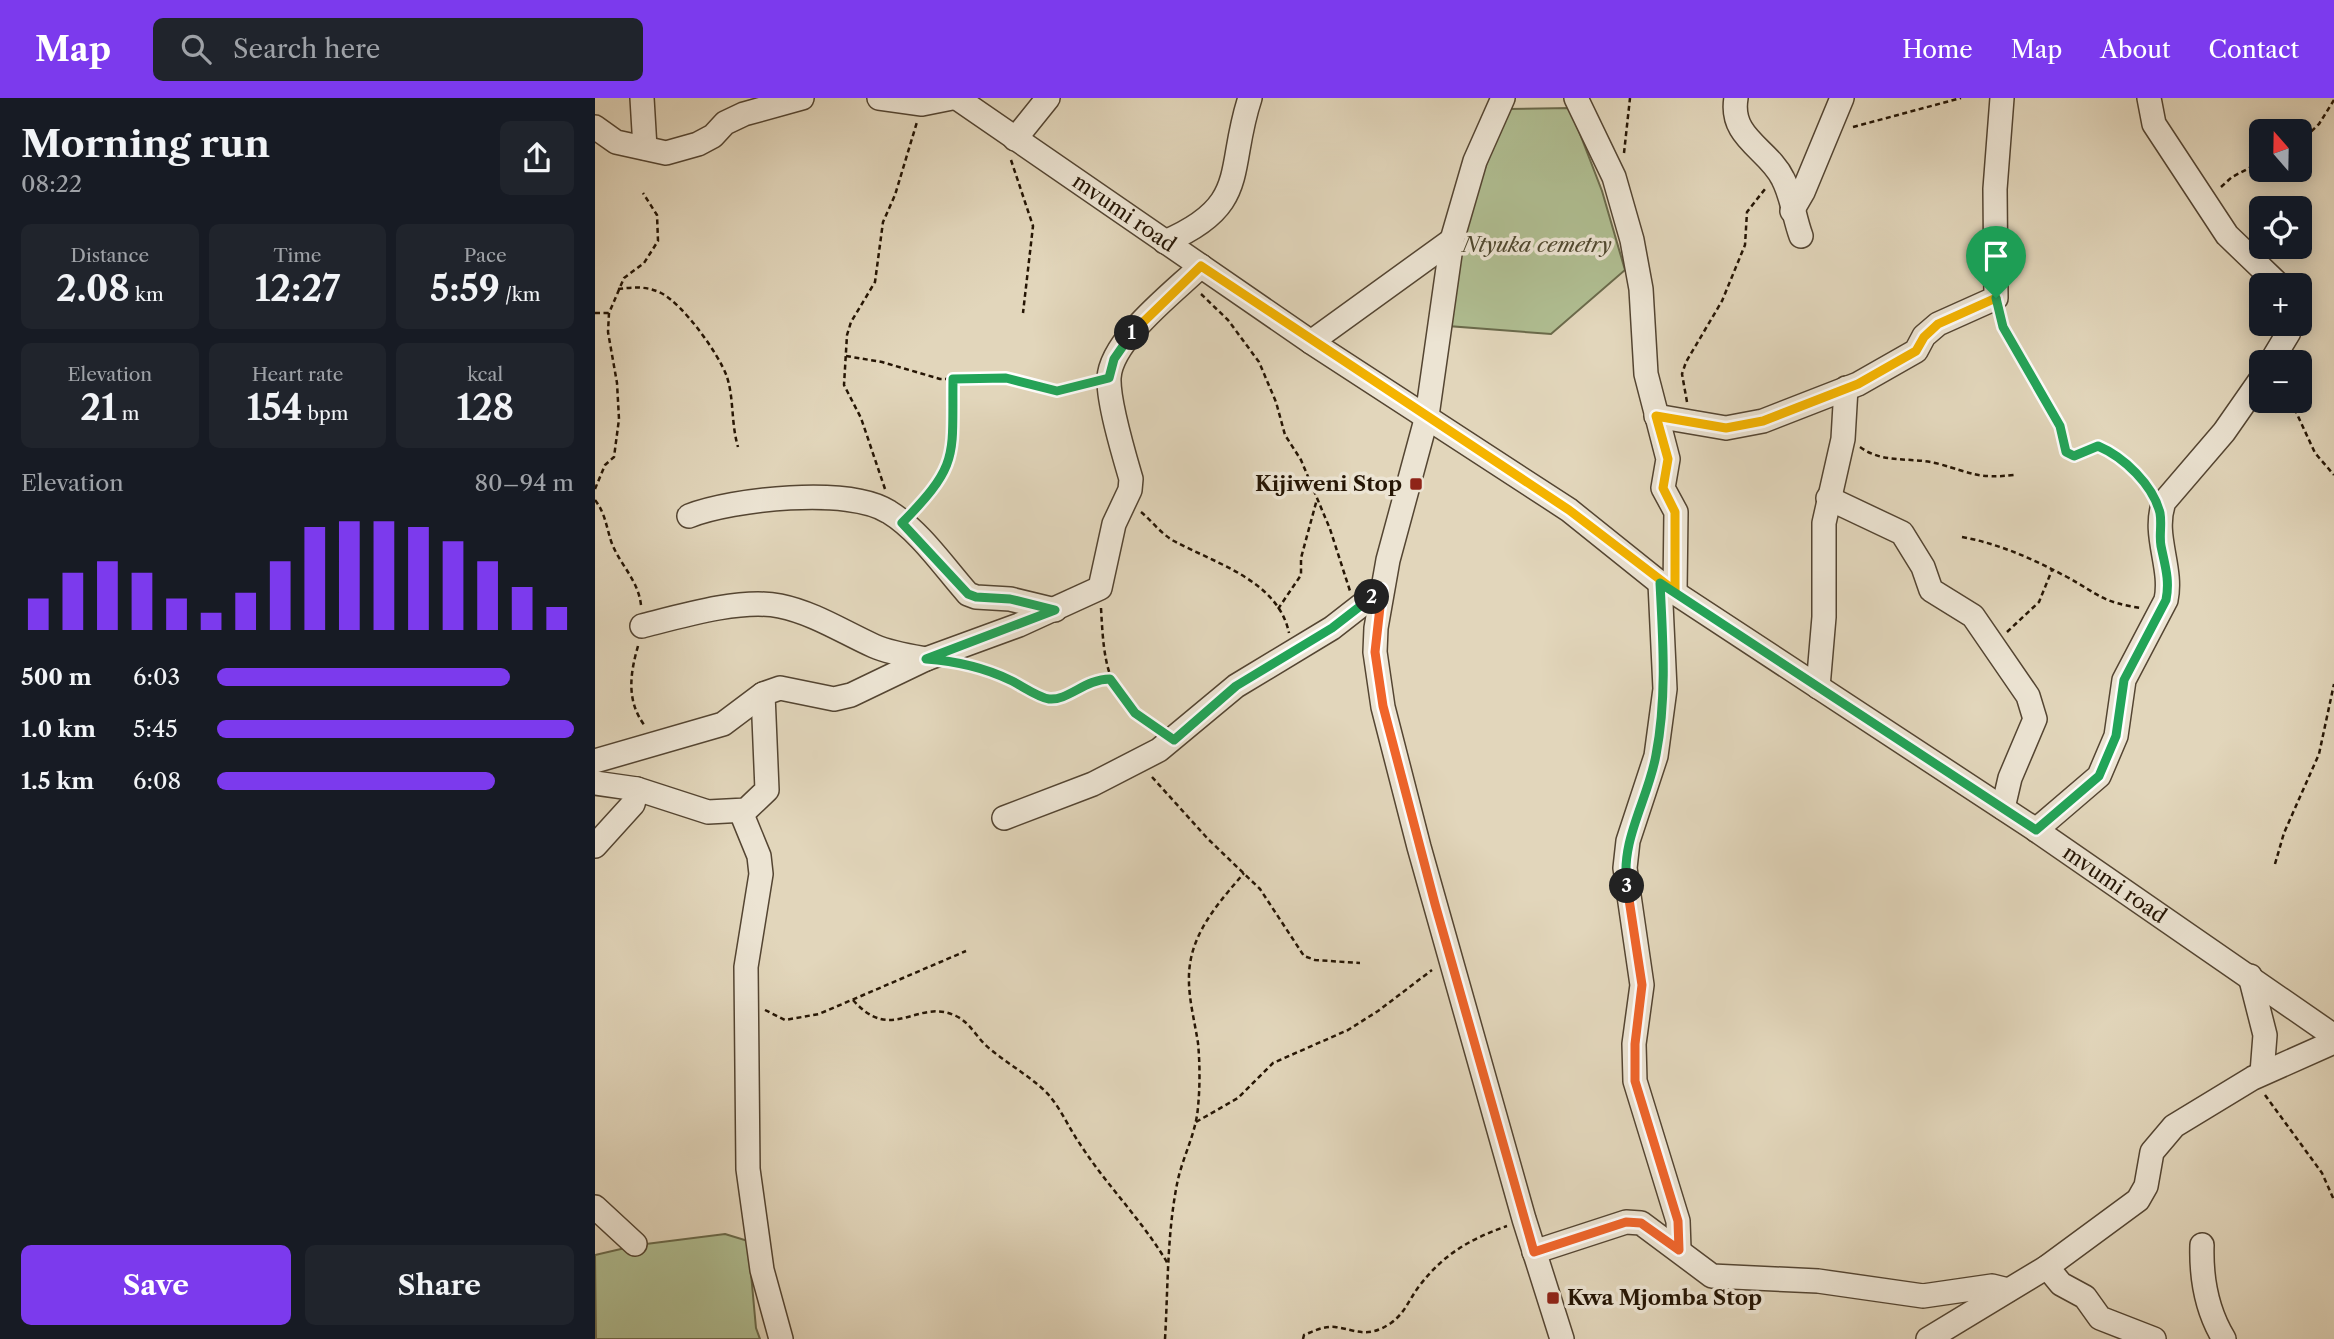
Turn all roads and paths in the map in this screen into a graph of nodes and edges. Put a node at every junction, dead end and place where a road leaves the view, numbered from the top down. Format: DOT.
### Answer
graph roads {
  1 [pos="642,98"];
  2 [pos="802,98"];
  3 [pos="879,98"];
  4 [pos="954,98"];
  5 [pos="1048,98"];
  6 [pos="1250,98"];
  7 [pos="1503,98"];
  8 [pos="1576,98"];
  9 [pos="1736,98"];
  10 [pos="1842,98"];
  11 [pos="1961,98"];
  12 [pos="2002,98"];
  13 [pos="2148,98"];
  14 [pos="2334,100"];
  15 [pos="922,104"];
  16 [pos="595,127"];
  17 [pos="2312,133"];
  18 [pos="1008,134"];
  19 [pos="1825,135"];
  20 [pos="645,148"];
  21 [pos="2249,168"];
  22 [pos="1779,171"];
  23 [pos="643,193"];
  24 [pos="2205,201"];
  25 [pos="1792,211"];
  26 [pos="1801,236"];
  27 [pos="1452,240"];
  28 [pos="1165,242"];
  29 [pos="2267,273"];
  30 [pos="1193,274"];
  31 [pos="618,289"];
  32 [pos="1996,298"];
  33 [pos="595,313"];
  34 [pos="609,313"];
  35 [pos="1023,313"];
  36 [pos="1311,342"];
  37 [pos="846,356"];
  38 [pos="1109,378"];
  39 [pos="953,379"];
  40 [pos="1846,388"];
  41 [pos="2249,400"];
  42 [pos="2297,413"];
  43 [pos="1427,416"];
  44 [pos="1656,416"];
  45 [pos="1689,422"];
  46 [pos="1844,429"];
  47 [pos="738,447"];
  48 [pos="2014,475"];
  49 [pos="2334,475"];
  50 [pos="595,489"];
  51 [pos="1318,497"];
  52 [pos="1828,498"];
  53 [pos="1122,503"];
  54 [pos="2160,513"];
  55 [pos="688,516"];
  56 [pos="897,518"];
  57 [pos="1962,537"];
  58 [pos="2052,570"];
  59 [pos="1102,584"];
  60 [pos="1668,587"];
  61 [pos="1382,589"];
  62 [pos="2162,608"];
  63 [pos="1278,609"];
  64 [pos="1055,610"];
  65 [pos="1358,610"];
  66 [pos="642,626"];
  67 [pos="1993,644"];
  68 [pos="1293,651"];
  69 [pos="926,659"];
  70 [pos="961,663"];
  71 [pos="1110,679"];
  72 [pos="2334,684"];
  73 [pos="1818,687"];
  74 [pos="763,694"];
  75 [pos="1174,740"];
  76 [pos="595,761"];
  77 [pos="1138,761"];
  78 [pos="595,783"];
  79 [pos="637,789"];
  80 [pos="2003,808"];
  81 [pos="741,812"];
  82 [pos="1004,818"];
  83 [pos="2036,830"];
  84 [pos="595,846"];
  85 [pos="2276,864"];
  86 [pos="1244,873"];
  87 [pos="966,951"];
  88 [pos="1450,956"];
  89 [pos="1360,962"];
  90 [pos="2250,976"];
  91 [pos="747,999"];
  92 [pos="853,1000"];
  93 [pos="2334,1036"];
  94 [pos="2334,1042"];
  95 [pos="2258,1076"];
  96 [pos="1196,1122"];
  97 [pos="2334,1200"];
  98 [pos="595,1207"];
  99 [pos="1524,1219"];
  100 [pos="635,1244"];
  101 [pos="2202,1245"];
  102 [pos="1679,1250"];
  103 [pos="1534,1252"];
  104 [pos="1170,1267"];
  105 [pos="2047,1267"];
  106 [pos="2008,1290"];
  107 [pos="781,1339"];
  108 [pos="1165,1339"];
  109 [pos="1303,1339"];
  110 [pos="1562,1339"];
  111 [pos="1928,1339"];
  112 [pos="2154,1339"];
  113 [pos="2224,1339"];
  1 -- 20 [label="street"];
  2 -- 20 [label="street"];
  3 -- 15 [label="street"];
  4 -- 15 [label="street"];
  4 -- 18 [label="street, mvumi road"];
  5 -- 18 [label="street"];
  6 -- 28 [label="street"];
  7 -- 27 [label="street"];
  8 -- 44 [label="street"];
  9 -- 22 [label="street"];
  10 -- 19 [label="street"];
  11 -- 19 [label="path"];
  12 -- 32 [label="street"];
  13 -- 24 [label="street"];
  14 -- 17 [label="path"];
  15 -- 37 [label="path"];
  16 -- 20 [label="street"];
  18 -- 28 [label="street, mvumi road"];
  18 -- 35 [label="path"];
  19 -- 25 [label="street"];
  21 -- 24 [label="path"];
  22 -- 25 [label="street"];
  22 -- 45 [label="path"];
  23 -- 31 [label="path"];
  24 -- 29 [label="street"];
  25 -- 26 [label="street"];
  27 -- 36 [label="street"];
  27 -- 43 [label="street"];
  28 -- 30 [label="street, mvumi road"];
  30 -- 36 [label="street, mvumi road"];
  30 -- 38 [label="street"];
  30 -- 51 [label="path"];
  31 -- 34 [label="path"];
  31 -- 47 [label="path"];
  32 -- 40 [label="street"];
  32 -- 54 [label="path"];
  33 -- 34 [label="path"];
  34 -- 50 [label="path"];
  36 -- 43 [label="street, mvumi road"];
  37 -- 39 [label="path"];
  37 -- 56 [label="path"];
  38 -- 39 [label="path"];
  38 -- 53 [label="street"];
  39 -- 56 [label="path"];
  40 -- 45 [label="street"];
  40 -- 46 [label="street"];
  41 -- 54 [label="street"];
  42 -- 49 [label="path"];
  43 -- 60 [label="street, mvumi road"];
  43 -- 61 [label="street"];
  44 -- 45 [label="street"];
  44 -- 60 [label="street"];
  46 -- 48 [label="path"];
  46 -- 52 [label="street"];
  51 -- 63 [label="path"];
  51 -- 65 [label="path"];
  52 -- 67 [label="street"];
  52 -- 73 [label="street"];
  53 -- 59 [label="street"];
  53 -- 63 [label="path"];
  54 -- 62 [label="street"];
  55 -- 56 [label="street"];
  56 -- 64 [label="street"];
  57 -- 58 [label="path"];
  58 -- 62 [label="path"];
  58 -- 67 [label="path"];
  59 -- 64 [label="street"];
  59 -- 71 [label="path"];
  60 -- 73 [label="street, mvumi road"];
  60 -- 102 [label="street"];
  61 -- 65 [label="street"];
  61 -- 88 [label="street"];
  62 -- 83 [label="street"];
  63 -- 68 [label="path"];
  64 -- 69 [label="street"];
  65 -- 68 [label="street"];
  66 -- 69 [label="street"];
  67 -- 80 [label="street"];
  68 -- 75 [label="street"];
  69 -- 74 [label="street"];
  70 -- 71 [label="path"];
  71 -- 75 [label="path"];
  72 -- 85 [label="path"];
  73 -- 80 [label="street, mvumi road"];
  74 -- 76 [label="street"];
  74 -- 81 [label="street"];
  75 -- 77 [label="street"];
  77 -- 82 [label="street"];
  77 -- 86 [label="path"];
  78 -- 79 [label="street"];
  79 -- 81 [label="street"];
  79 -- 84 [label="street"];
  80 -- 83 [label="street, mvumi road"];
  81 -- 91 [label="street"];
  83 -- 90 [label="street, mvumi road"];
  86 -- 89 [label="path"];
  86 -- 96 [label="path"];
  87 -- 92 [label="path"];
  88 -- 96 [label="path"];
  88 -- 99 [label="street"];
  90 -- 93 [label="street, mvumi road"];
  90 -- 95 [label="street"];
  91 -- 92 [label="path"];
  91 -- 107 [label="street"];
  92 -- 104 [label="path"];
  94 -- 95 [label="street"];
  95 -- 97 [label="path"];
  95 -- 105 [label="street"];
  96 -- 104 [label="path"];
  98 -- 100 [label="street"];
  99 -- 103 [label="street"];
  99 -- 109 [label="path"];
  101 -- 113 [label="street"];
  102 -- 103 [label="street"];
  102 -- 106 [label="street"];
  103 -- 110 [label="street"];
  104 -- 108 [label="path"];
  105 -- 106 [label="street"];
  105 -- 112 [label="street"];
  106 -- 111 [label="street"];
}
